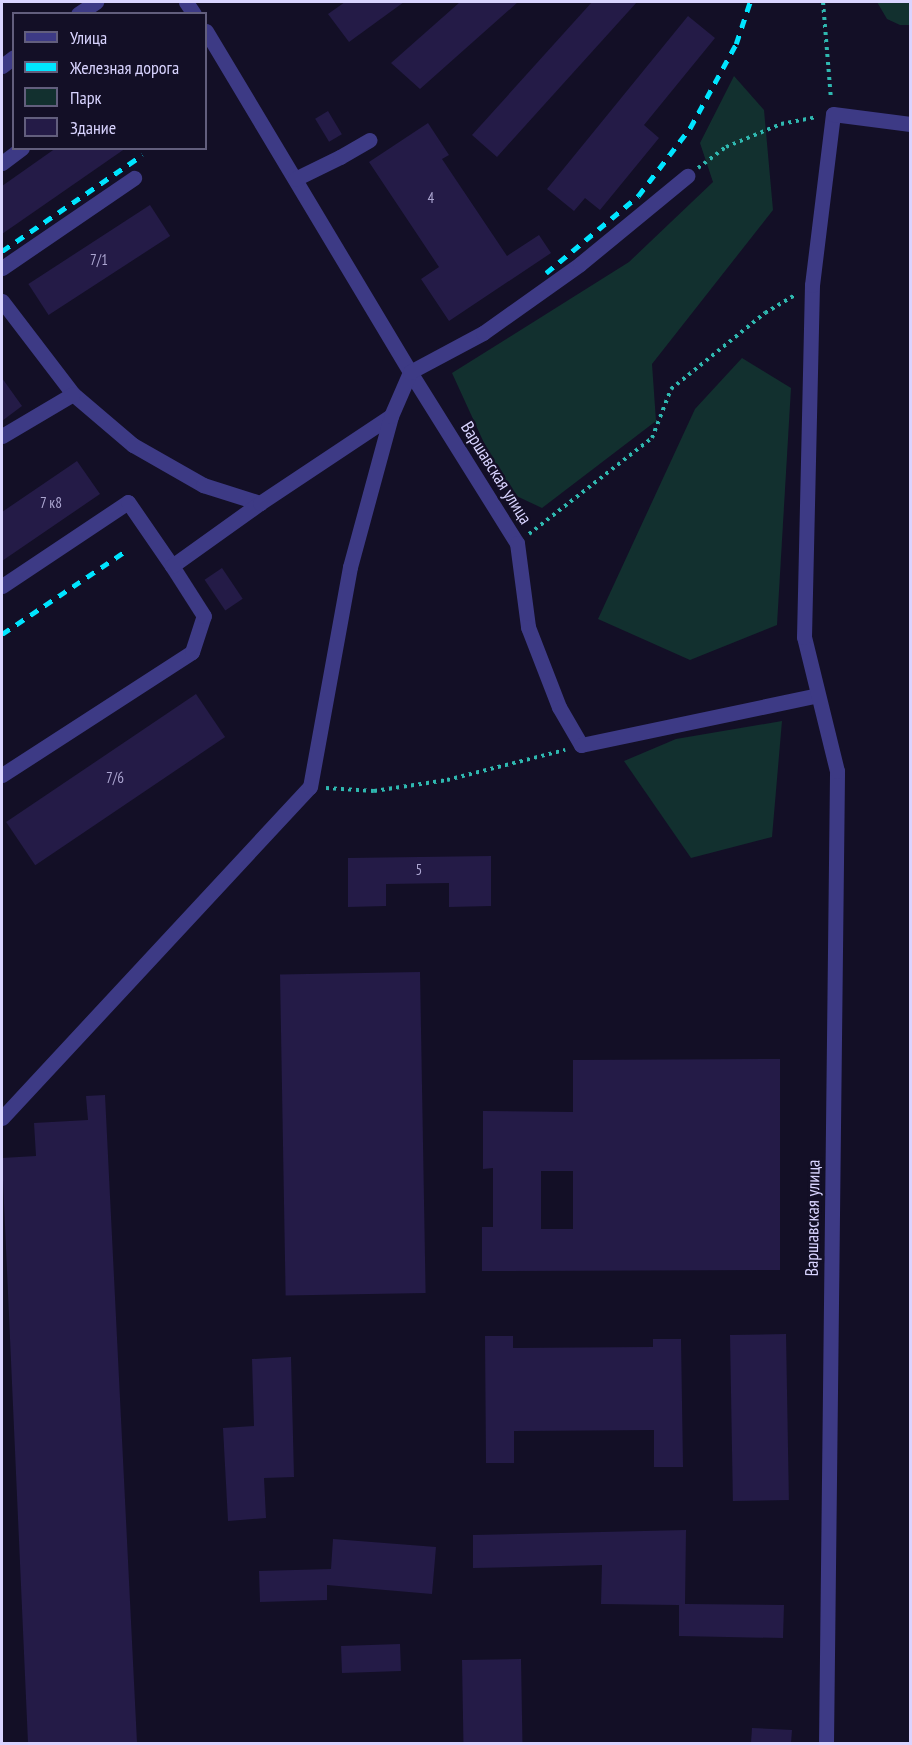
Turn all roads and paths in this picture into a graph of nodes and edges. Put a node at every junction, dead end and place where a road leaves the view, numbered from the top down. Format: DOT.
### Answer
graph roads {
  1 [pos="96,2"];
  2 [pos="824,2"];
  3 [pos="81,12"];
  4 [pos="207,33"];
  5 [pos="833,114"];
  6 [pos="910,124"];
  7 [pos="369,140"];
  8 [pos="19,150"];
  9 [pos="2,163"];
  10 [pos="687,176"];
  11 [pos="134,178"];
  12 [pos="295,179"];
  13 [pos="2,268"];
  14 [pos="812,285"];
  15 [pos="2,301"];
  16 [pos="410,372"];
  17 [pos="73,394"];
  18 [pos="390,416"];
  19 [pos="2,436"];
  20 [pos="260,503"];
  21 [pos="517,543"];
  22 [pos="172,566"];
  23 [pos="2,586"];
  24 [pos="818,695"];
  25 [pos="581,745"];
  26 [pos="2,775"];
  27 [pos="310,787"];
  28 [pos="2,1118"];
  29 [pos="826,1743"];
  1 -- 3 [label="street"];
  2 -- 5 [label="path"];
  4 -- 12 [label="street, Варшавская улица"];
  5 -- 6 [label="street"];
  5 -- 10 [label="path"];
  5 -- 14 [label="street, Варшавская улица"];
  7 -- 12 [label="street"];
  8 -- 9 [label="street"];
  10 -- 16 [label="street"];
  11 -- 13 [label="street"];
  12 -- 16 [label="street, Варшавская улица"];
  14 -- 21 [label="path"];
  14 -- 24 [label="street, Варшавская улица"];
  15 -- 17 [label="street"];
  16 -- 18 [label="street"];
  16 -- 21 [label="street, Варшавская улица"];
  17 -- 19 [label="street"];
  17 -- 20 [label="street"];
  18 -- 20 [label="street"];
  18 -- 27 [label="street"];
  20 -- 22 [label="street"];
  21 -- 25 [label="street, Варшавская улица"];
  22 -- 23 [label="street"];
  22 -- 26 [label="street"];
  24 -- 25 [label="street"];
  24 -- 29 [label="street, Варшавская улица"];
  25 -- 27 [label="path"];
  27 -- 28 [label="street"];
}
